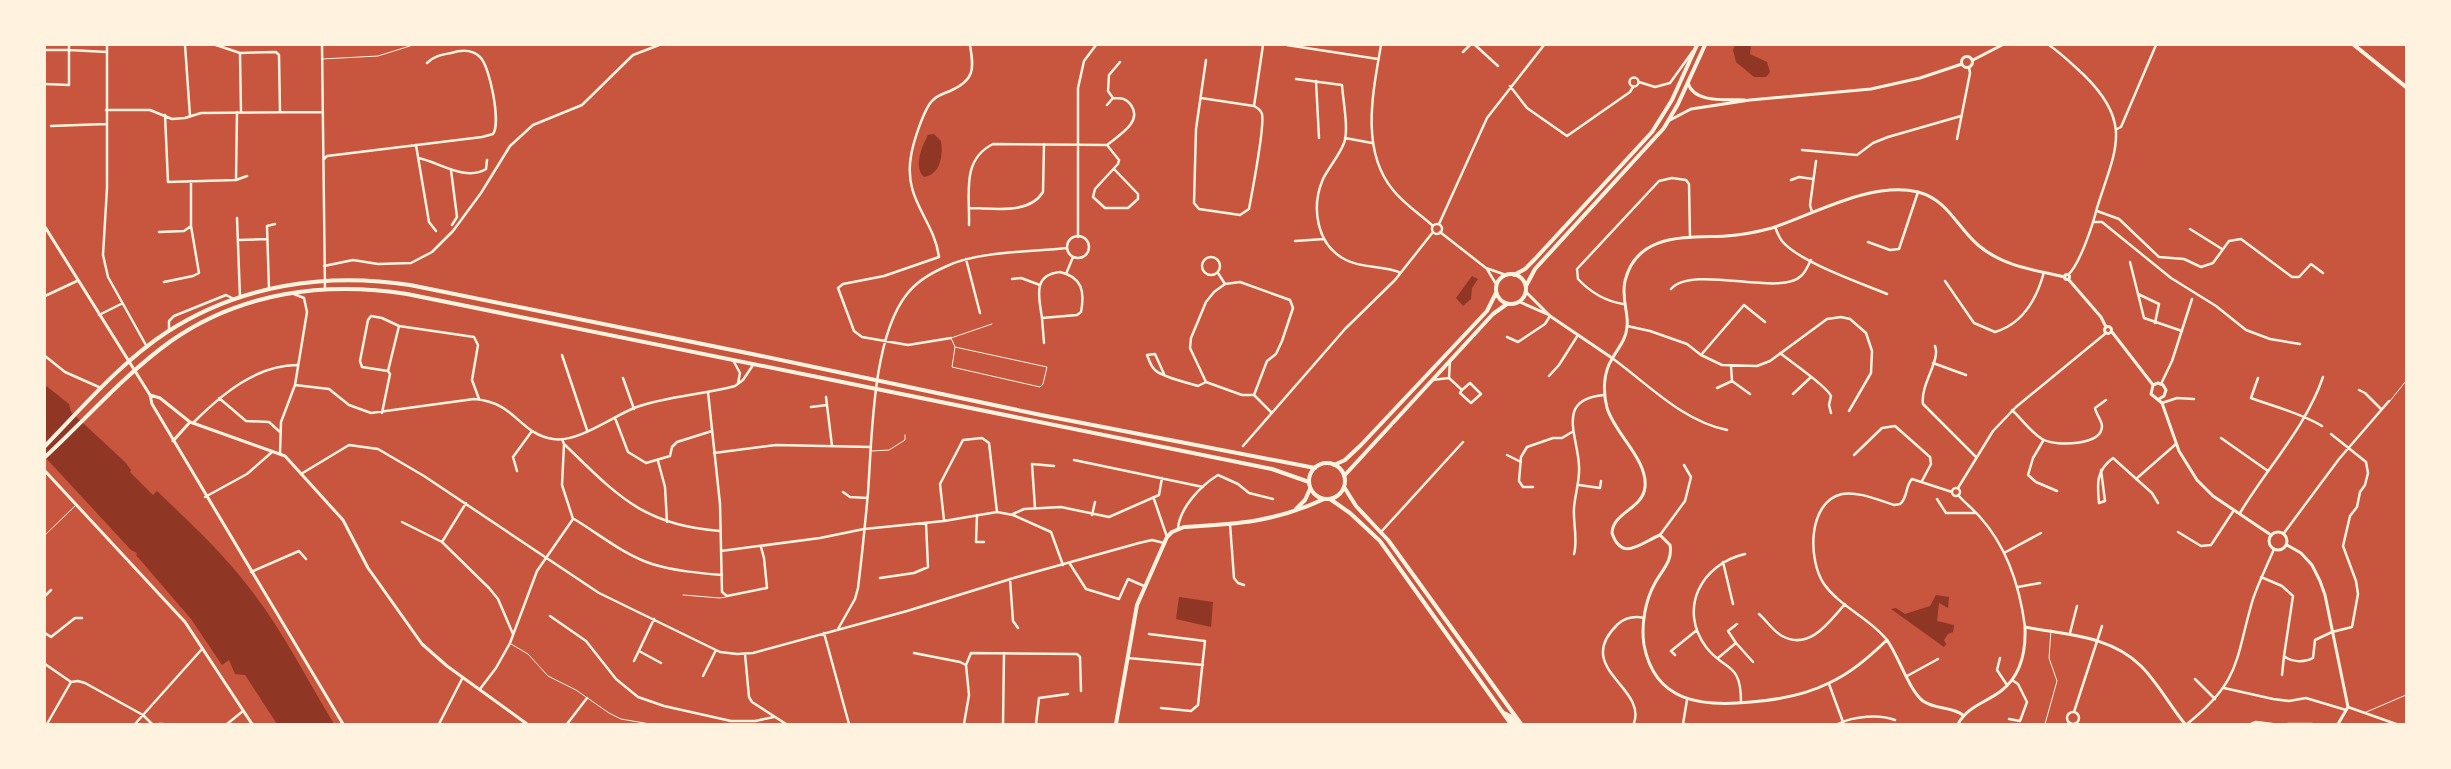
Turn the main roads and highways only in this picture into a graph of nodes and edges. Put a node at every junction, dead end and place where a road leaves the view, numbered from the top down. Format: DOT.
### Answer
graph roads {
  1 [pos="1696,45"];
  2 [pos="1705,45"];
  3 [pos="2354,45"];
  4 [pos="2406,87"];
  5 [pos="1514,274"];
  6 [pos="1526,286"];
  7 [pos="1496,293"];
  8 [pos="1507,304"];
  9 [pos="45,446"];
  10 [pos="45,457"];
  11 [pos="1334,465"];
  12 [pos="1315,468"];
  13 [pos="1344,476"];
  14 [pos="1309,482"];
  15 [pos="1344,487"];
  16 [pos="1310,489"];
  17 [pos="1324,499"];
  18 [pos="1330,499"];
  19 [pos="1295,510"];
  20 [pos="1502,712"];
  21 [pos="1116,724"];
  22 [pos="1510,724"];
  23 [pos="1516,724"];
  24 [pos="1521,724"];
  1 -- 5 [label="main road"];
  2 -- 6 [label="main road"];
  3 -- 4 [label="main road"];
  5 -- 6 [label="main road"];
  5 -- 7 [label="main road"];
  6 -- 8 [label="main road"];
  7 -- 8 [label="main road"];
  7 -- 11 [label="main road"];
  8 -- 13 [label="main road"];
  9 -- 12 [label="main road"];
  10 -- 14 [label="main road"];
  11 -- 12 [label="main road"];
  11 -- 13 [label="main road"];
  12 -- 14 [label="main road"];
  13 -- 15 [label="main road"];
  14 -- 16 [label="main road"];
  15 -- 18 [label="main road"];
  15 -- 24 [label="main road"];
  16 -- 17 [label="main road"];
  16 -- 19 [label="main road"];
  17 -- 18 [label="main road"];
  17 -- 19 [label="main road"];
  18 -- 20 [label="main road"];
  19 -- 21 [label="main road"];
  20 -- 22 [label="main road"];
  20 -- 23 [label="main road"];
}
